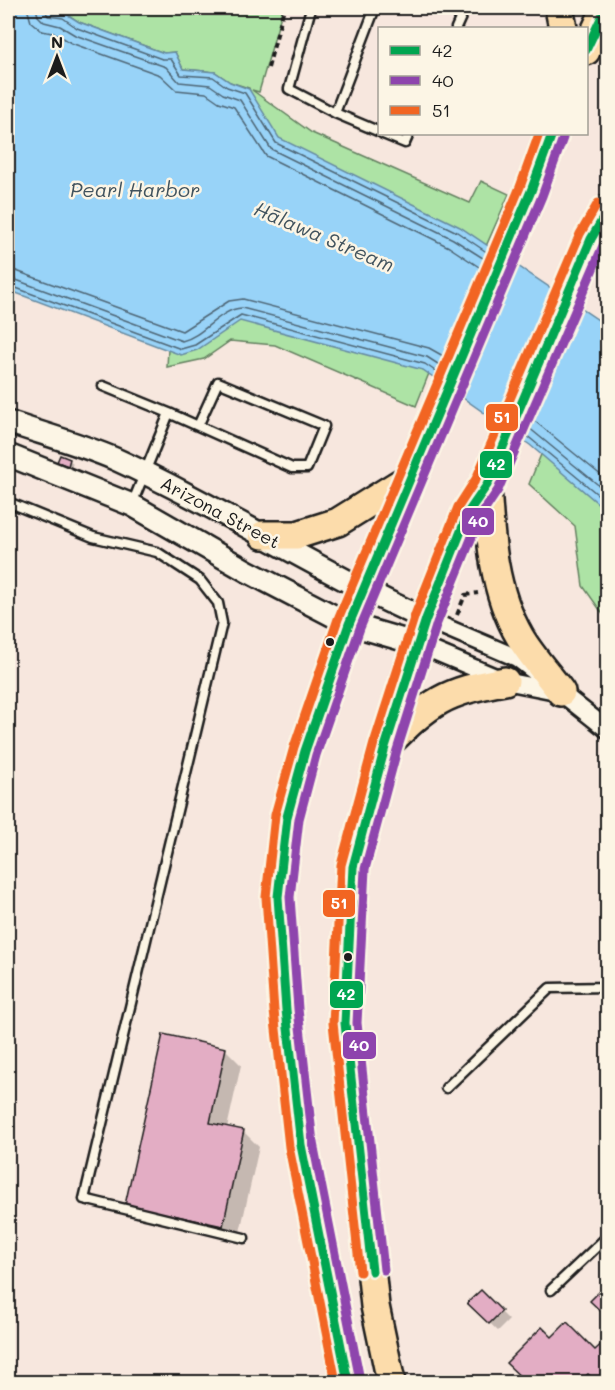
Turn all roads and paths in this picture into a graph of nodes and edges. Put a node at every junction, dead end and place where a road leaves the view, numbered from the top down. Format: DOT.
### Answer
graph roads {
  1 [pos="284,8"];
  2 [pos="311,8"];
  3 [pos="375,8"];
  4 [pos="465,8"];
  5 [pos="559,8"];
  6 [pos="606,8"];
  7 [pos="456,27"];
  8 [pos="563,27"];
  9 [pos="588,47"];
  10 [pos="268,68"];
  11 [pos="335,113"];
  12 [pos="378,132"];
  13 [pos="386,135"];
  14 [pos="409,135"];
  15 [pos="552,135"];
  16 [pos="608,209"];
  17 [pos="103,386"];
  18 [pos="169,413"];
  19 [pos="8,422"];
  20 [pos="198,426"];
  21 [pos="8,454"];
  22 [pos="145,474"];
  23 [pos="412,476"];
  24 [pos="487,485"];
  25 [pos="8,502"];
  26 [pos="132,505"];
  27 [pos="263,535"];
  28 [pos="363,592"];
  29 [pos="482,592"];
  30 [pos="456,615"];
  31 [pos="349,624"];
  32 [pos="422,632"];
  33 [pos="505,681"];
  34 [pos="561,692"];
  35 [pos="586,713"];
  36 [pos="608,730"];
  37 [pos="608,738"];
  38 [pos="385,747"];
  39 [pos="608,987"];
  40 [pos="446,1088"];
  41 [pos="608,1236"];
  42 [pos="244,1238"];
  43 [pos="551,1290"];
  44 [pos="348,1383"];
  45 [pos="391,1383"];
  1 -- 10 [label="path"];
  2 -- 11 [label="lane"];
  3 -- 11 [label="lane"];
  4 -- 7 [label="lane"];
  5 -- 8 [label="main road"];
  6 -- 9 [label="main road"];
  11 -- 12 [label="lane"];
  13 -- 14 [label="lane"];
  15 -- 23 [label="main road"];
  16 -- 24 [label="main road"];
  17 -- 18 [label="lane"];
  18 -- 20 [label="lane"];
  18 -- 22 [label="lane"];
  19 -- 22 [label="street, Arizona Street"];
  20 -- 20 [label="lane"];
  21 -- 26 [label="street, Arizona Street"];
  22 -- 26 [label="lane"];
  22 -- 27 [label="street, Arizona Street"];
  23 -- 27 [label="main road"];
  23 -- 28 [label="main road"];
  24 -- 32 [label="main road"];
  24 -- 34 [label="main road"];
  25 -- 42 [label="lane"];
  26 -- 31 [label="street, Arizona Street"];
  27 -- 28 [label="street, Arizona Street"];
  28 -- 31 [label="main road"];
  28 -- 32 [label="street, Arizona Street"];
  29 -- 30 [label="path"];
  31 -- 32 [label="street, Arizona Street"];
  31 -- 44 [label="main road"];
  32 -- 33 [label="street"];
  32 -- 34 [label="street"];
  32 -- 38 [label="main road"];
  33 -- 34 [label="street"];
  33 -- 38 [label="main road"];
  34 -- 35 [label="street"];
  35 -- 36 [label="street"];
  35 -- 37 [label="street"];
  38 -- 45 [label="main road"];
  39 -- 40 [label="lane"];
  41 -- 43 [label="lane"];
}
